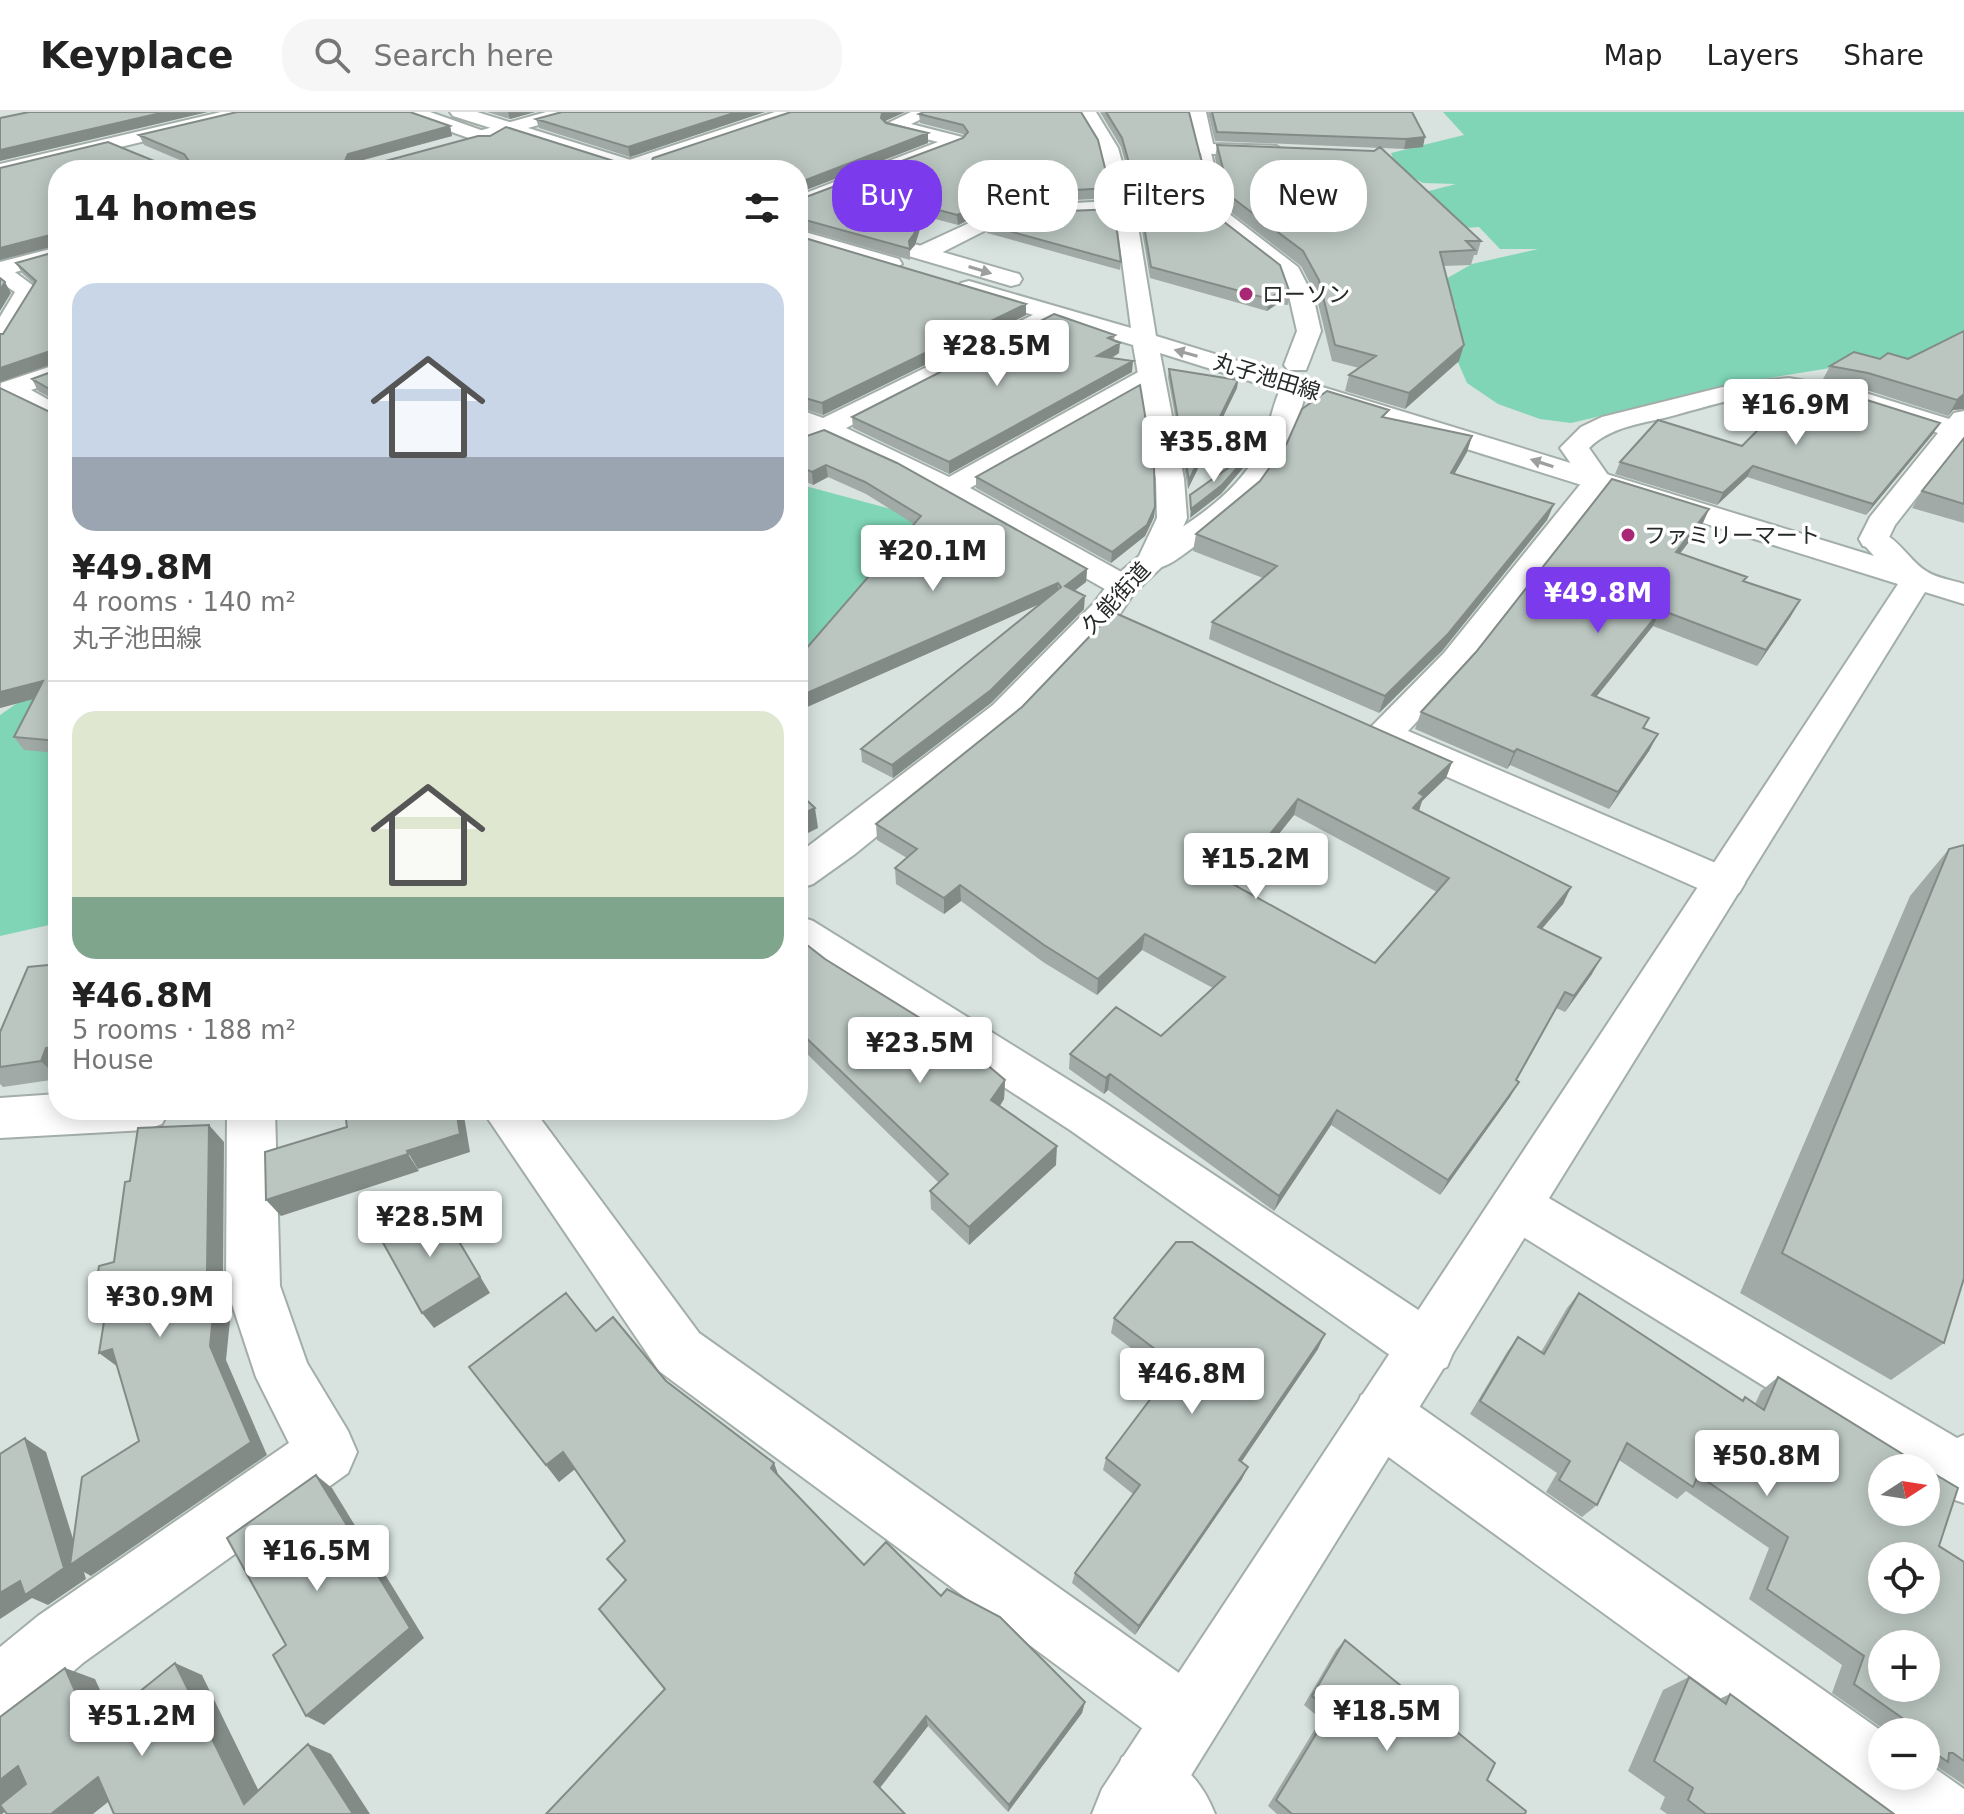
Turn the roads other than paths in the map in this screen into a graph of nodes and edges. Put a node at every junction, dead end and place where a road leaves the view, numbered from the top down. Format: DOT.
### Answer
graph roads {
  1 [pos="243,112"];
  2 [pos="413,112"];
  3 [pos="459,112"];
  4 [pos="565,112"];
  5 [pos="792,112"];
  6 [pos="927,112"];
  7 [pos="1087,112"];
  8 [pos="1197,112"];
  9 [pos="507,129"];
  10 [pos="481,136"];
  11 [pos="114,142"];
  12 [pos="451,145"];
  13 [pos="1205,149"];
  14 [pos="141,153"];
  15 [pos="1296,153"];
  16 [pos="557,160"];
  17 [pos="610,160"];
  18 [pos="659,160"];
  19 [pos="1112,160"];
  20 [pos="1210,160"];
  21 [pos="0,170"];
  22 [pos="808,199"];
  23 [pos="1094,207"];
  24 [pos="808,219"];
  25 [pos="1234,227"];
  26 [pos="1129,232"];
  27 [pos="808,239"];
  28 [pos="923,253"];
  29 [pos="48,257"];
  30 [pos="1,268"];
  31 [pos="1051,313"];
  32 [pos="1143,330"];
  33 [pos="0,337"];
  34 [pos="1151,375"];
  35 [pos="1296,375"];
  36 [pos="48,376"];
  37 [pos="48,410"];
  38 [pos="808,421"];
  39 [pos="1959,424"];
  40 [pos="826,429"];
  41 [pos="808,437"];
  42 [pos="1574,448"];
  43 [pos="1598,481"];
  44 [pos="950,488"];
  45 [pos="1814,521"];
  46 [pos="1844,530"];
  47 [pos="1874,539"];
  48 [pos="1152,561"];
  49 [pos="1938,577"];
  50 [pos="1121,606"];
  51 [pos="808,867"];
  52 [pos="1724,883"];
  53 [pos="808,938"];
  54 [pos="48,1115"];
  55 [pos="0,1118"];
  56 [pos="251,1120"];
  57 [pos="513,1120"];
  58 [pos="1517,1206"];
  59 [pos="1427,1348"];
  60 [pos="1382,1416"];
  61 [pos="1964,1465"];
  62 [pos="0,1690"];
  63 [pos="1186,1719"];
  64 [pos="1868,1764"];
  65 [pos="1905,1790"];
  66 [pos="1151,1803"];
  67 [pos="1939,1814"];
  1 -- 11 [label="street"];
  2 -- 10 [label="street"];
  3 -- 9 [label="street"];
  4 -- 9 [label="street"];
  5 -- 18 [label="street"];
  6 -- 22 [label="street"];
  7 -- 19 [label="street, 久能街道"];
  8 -- 13 [label="street"];
  9 -- 10 [label="street"];
  9 -- 17 [label="street"];
  10 -- 12 [label="street"];
  10 -- 16 [label="street"];
  11 -- 14 [label="street"];
  11 -- 21 [label="street"];
  13 -- 15 [label="street"];
  13 -- 20 [label="lane"];
  23 -- 28 [label="street"];
  24 -- 28 [label="street, 丸子池田線"];
  25 -- 35 [label="street"];
  26 -- 32 [label="street, 久能街道"];
  27 -- 31 [label="street, 丸子池田線"];
  28 -- 32 [label="street, 丸子池田線, one-way"];
  29 -- 30 [label="street"];
  30 -- 33 [label="street"];
  31 -- 32 [label="street, 丸子池田線"];
  31 -- 40 [label="street"];
  32 -- 34 [label="street, 久能街道"];
  32 -- 35 [label="street, 丸子池田線"];
  34 -- 44 [label="street"];
  34 -- 48 [label="street, 久能街道"];
  35 -- 42 [label="street, 丸子池田線"];
  43 -- 35 [label="street, 丸子池田線, one-way"];
  35 -- 48 [label="street"];
  36 -- 37 [label="street"];
  38 -- 40 [label="street"];
  39 -- 42 [label="street"];
  39 -- 47 [label="street"];
  40 -- 41 [label="street"];
  40 -- 44 [label="street"];
  42 -- 43 [label="street"];
  42 -- 45 [label="street, 丸子池田線"];
  43 -- 49 [label="street, 丸子池田線"];
  43 -- 52 [label="street"];
  44 -- 50 [label="street"];
  46 -- 47 [label="street"];
  47 -- 49 [label="street"];
  48 -- 50 [label="street, 久能街道"];
  49 -- 52 [label="street"];
  50 -- 51 [label="street, 久能街道"];
  52 -- 58 [label="street"];
  53 -- 59 [label="street"];
  54 -- 55 [label="street"];
  56 -- 62 [label="street"];
  57 -- 63 [label="street"];
  58 -- 59 [label="street"];
  58 -- 61 [label="street"];
  59 -- 60 [label="street"];
  60 -- 63 [label="street"];
  60 -- 64 [label="street"];
  63 -- 66 [label="street"];
  65 -- 67 [label="street"];
}
